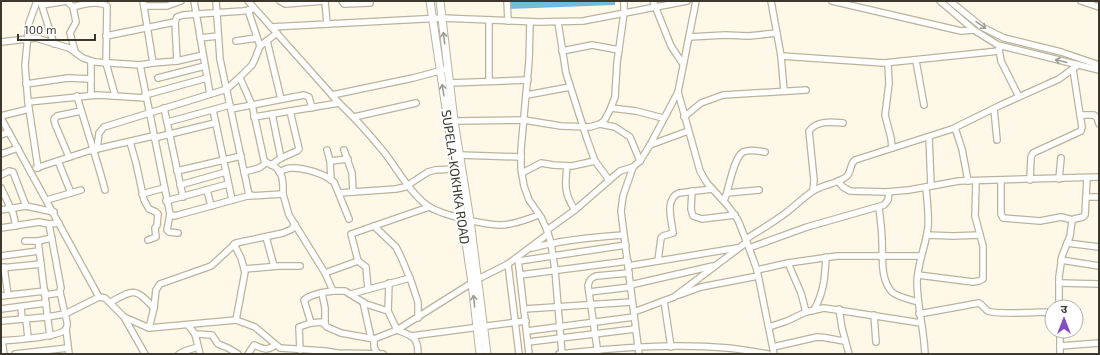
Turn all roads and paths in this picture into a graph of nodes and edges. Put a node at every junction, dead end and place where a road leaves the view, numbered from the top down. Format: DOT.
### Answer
graph roads {
  1 [pos="37,1"];
  2 [pos="181,1"];
  3 [pos="194,1"];
  4 [pos="216,1"];
  5 [pos="248,1"];
  6 [pos="280,1"];
  7 [pos="325,1"];
  8 [pos="342,1"];
  9 [pos="430,1"];
  10 [pos="440,1"];
  11 [pos="507,1"];
  12 [pos="624,1"];
  13 [pos="653,1"];
  14 [pos="687,1"];
  15 [pos="696,1"];
  16 [pos="771,1"];
  17 [pos="832,1"];
  18 [pos="940,1"];
  19 [pos="950,1"];
  20 [pos="1081,1"];
  21 [pos="357,2"];
  22 [pos="41,3"];
  23 [pos="144,3"];
  24 [pos="370,3"];
  25 [pos="166,4"];
  26 [pos="73,7"];
  27 [pos="656,7"];
  28 [pos="1099,7"];
  29 [pos="251,9"];
  30 [pos="217,12"];
  31 [pos="624,13"];
  32 [pos="197,14"];
  33 [pos="433,18"];
  34 [pos="442,18"];
  35 [pos="489,20"];
  36 [pos="508,21"];
  37 [pos="175,22"];
  38 [pos="530,22"];
  39 [pos="558,22"];
  40 [pos="327,24"];
  41 [pos="271,27"];
  42 [pos="148,28"];
  43 [pos="974,30"];
  44 [pos="277,33"];
  45 [pos="777,33"];
  46 [pos="106,36"];
  47 [pos="218,36"];
  48 [pos="689,37"];
  49 [pos="28,38"];
  50 [pos="200,38"];
  51 [pos="257,38"];
  52 [pos="236,41"];
  53 [pos="267,41"];
  54 [pos="1,42"];
  55 [pos="54,44"];
  56 [pos="998,45"];
  57 [pos="260,46"];
  58 [pos="618,50"];
  59 [pos="75,51"];
  60 [pos="562,51"];
  61 [pos="999,51"];
  62 [pos="203,55"];
  63 [pos="781,56"];
  64 [pos="91,61"];
  65 [pos="177,61"];
  66 [pos="916,61"];
  67 [pos="106,63"];
  68 [pos="153,63"];
  69 [pos="888,63"];
  70 [pos="140,64"];
  71 [pos="683,64"];
  72 [pos="1078,65"];
  73 [pos="1099,65"];
  74 [pos="205,66"];
  75 [pos="448,69"];
  76 [pos="1073,69"];
  77 [pos="440,70"];
  78 [pos="1099,70"];
  79 [pos="158,78"];
  80 [pos="207,78"];
  81 [pos="240,78"];
  82 [pos="91,79"];
  83 [pos="528,80"];
  84 [pos="489,81"];
  85 [pos="449,83"];
  86 [pos="26,84"];
  87 [pos="570,87"];
  88 [pos="227,89"];
  89 [pos="806,90"];
  90 [pos="784,91"];
  91 [pos="678,92"];
  92 [pos="210,94"];
  93 [pos="91,95"];
  94 [pos="115,95"];
  95 [pos="332,95"];
  96 [pos="527,95"];
  97 [pos="77,96"];
  98 [pos="146,97"];
  99 [pos="1019,97"];
  100 [pos="281,99"];
  101 [pos="28,102"];
  102 [pos="339,102"];
  103 [pos="416,104"];
  104 [pos="252,105"];
  105 [pos="924,105"];
  106 [pos="231,107"];
  107 [pos="164,108"];
  108 [pos="312,108"];
  109 [pos="611,108"];
  110 [pos="29,109"];
  111 [pos="994,109"];
  112 [pos="213,110"];
  113 [pos="81,111"];
  114 [pos="290,111"];
  115 [pos="149,113"];
  116 [pos="272,114"];
  117 [pos="1080,115"];
  118 [pos="1,117"];
  119 [pos="254,117"];
  120 [pos="684,117"];
  121 [pos="663,118"];
  122 [pos="356,119"];
  123 [pos="524,120"];
  124 [pos="454,121"];
  125 [pos="168,122"];
  126 [pos="215,123"];
  127 [pos="843,123"];
  128 [pos="600,124"];
  129 [pos="1099,124"];
  130 [pos="583,127"];
  131 [pos="955,128"];
  132 [pos="688,131"];
  133 [pos="9,132"];
  134 [pos="170,134"];
  135 [pos="1,135"];
  136 [pos="154,137"];
  137 [pos="929,138"];
  138 [pos="997,140"];
  139 [pos="130,142"];
  140 [pos="650,145"];
  141 [pos="18,148"];
  142 [pos="892,148"];
  143 [pos="95,150"];
  144 [pos="327,150"];
  145 [pos="344,150"];
  146 [pos="765,152"];
  147 [pos="1,154"];
  148 [pos="460,155"];
  149 [pos="241,156"];
  150 [pos="69,157"];
  151 [pos="521,157"];
  152 [pos="281,158"];
  153 [pos="1061,158"];
  154 [pos="348,159"];
  155 [pos="223,160"];
  156 [pos="58,161"];
  157 [pos="330,161"];
  158 [pos="595,161"];
  159 [pos="640,161"];
  160 [pos="568,166"];
  161 [pos="274,167"];
  162 [pos="633,167"];
  163 [pos="38,168"];
  164 [pos="455,169"];
  165 [pos="30,170"];
  166 [pos="177,171"];
  167 [pos="226,172"];
  168 [pos="244,172"];
  169 [pos="522,173"];
  170 [pos="1,175"];
  171 [pos="1099,177"];
  172 [pos="1087,178"];
  173 [pos="1059,179"];
  174 [pos="331,180"];
  175 [pos="609,180"];
  176 [pos="1001,180"];
  177 [pos="1030,180"];
  178 [pos="838,181"];
  179 [pos="968,181"];
  180 [pos="976,181"];
  181 [pos="228,184"];
  182 [pos="180,185"];
  183 [pos="409,185"];
  184 [pos="928,186"];
  185 [pos="1,188"];
  186 [pos="164,188"];
  187 [pos="712,189"];
  188 [pos="81,190"];
  189 [pos="105,190"];
  190 [pos="207,190"];
  191 [pos="759,190"];
  192 [pos="692,191"];
  193 [pos="813,191"];
  194 [pos="353,192"];
  195 [pos="889,192"];
  196 [pos="71,193"];
  197 [pos="339,193"];
  198 [pos="727,193"];
  199 [pos="142,194"];
  200 [pos="283,194"];
  201 [pos="250,196"];
  202 [pos="183,197"];
  203 [pos="1086,197"];
  204 [pos="1099,197"];
  205 [pos="47,200"];
  206 [pos="232,200"];
  207 [pos="166,201"];
  208 [pos="724,201"];
  209 [pos="26,206"];
  210 [pos="212,206"];
  211 [pos="429,207"];
  212 [pos="879,207"];
  213 [pos="10,208"];
  214 [pos="1,210"];
  215 [pos="575,210"];
  216 [pos="54,212"];
  217 [pos="170,214"];
  218 [pos="539,215"];
  219 [pos="735,215"];
  220 [pos="349,219"];
  221 [pos="462,219"];
  222 [pos="470,220"];
  223 [pos="1073,220"];
  224 [pos="59,223"];
  225 [pos="50,224"];
  226 [pos="295,224"];
  227 [pos="16,226"];
  228 [pos="374,226"];
  229 [pos="1,228"];
  230 [pos="547,230"];
  231 [pos="178,232"];
  232 [pos="624,235"];
  233 [pos="927,235"];
  234 [pos="980,235"];
  235 [pos="266,237"];
  236 [pos="52,238"];
  237 [pos="148,240"];
  238 [pos="25,241"];
  239 [pos="38,241"];
  240 [pos="746,241"];
  241 [pos="551,243"];
  242 [pos="1067,243"];
  243 [pos="234,244"];
  244 [pos="626,245"];
  245 [pos="1099,247"];
  246 [pos="739,248"];
  247 [pos="749,248"];
  248 [pos="528,249"];
  249 [pos="39,251"];
  250 [pos="552,255"];
  251 [pos="1,256"];
  252 [pos="883,256"];
  253 [pos="921,256"];
  254 [pos="826,257"];
  255 [pos="518,259"];
  256 [pos="1061,260"];
  257 [pos="358,261"];
  258 [pos="658,262"];
  259 [pos="628,263"];
  260 [pos="788,263"];
  261 [pos="41,264"];
  262 [pos="508,264"];
  263 [pos="274,266"];
  264 [pos="300,266"];
  265 [pos="715,266"];
  266 [pos="1099,266"];
  267 [pos="3,268"];
  268 [pos="244,269"];
  269 [pos="555,270"];
  270 [pos="325,273"];
  271 [pos="629,273"];
  272 [pos="757,273"];
  273 [pos="918,275"];
  274 [pos="520,276"];
  275 [pos="410,278"];
  276 [pos="475,281"];
  277 [pos="389,283"];
  278 [pos="1059,283"];
  279 [pos="1099,284"];
  280 [pos="631,286"];
  281 [pos="368,289"];
  282 [pos="333,291"];
  283 [pos="60,292"];
  284 [pos="589,292"];
  285 [pos="45,293"];
  286 [pos="322,293"];
  287 [pos="350,294"];
  288 [pos="8,295"];
  289 [pos="1,296"];
  290 [pos="674,297"];
  291 [pos="106,299"];
  292 [pos="1059,299"];
  293 [pos="664,301"];
  294 [pos="364,302"];
  295 [pos="632,302"];
  296 [pos="918,302"];
  297 [pos="46,303"];
  298 [pos="592,305"];
  299 [pos="20,307"];
  300 [pos="154,308"];
  301 [pos="557,308"];
  302 [pos="1,309"];
  303 [pos="524,309"];
  304 [pos="388,310"];
  305 [pos="814,310"];
  306 [pos="839,310"];
  307 [pos="806,312"];
  308 [pos="1044,312"];
  309 [pos="65,314"];
  310 [pos="919,314"];
  311 [pos="634,315"];
  312 [pos="874,315"];
  313 [pos="47,317"];
  314 [pos="124,317"];
  315 [pos="418,318"];
  316 [pos="24,319"];
  317 [pos="236,320"];
  318 [pos="1,321"];
  319 [pos="526,321"];
  320 [pos="594,321"];
  321 [pos="515,322"];
  322 [pos="311,323"];
  323 [pos="921,323"];
  324 [pos="324,324"];
  325 [pos="188,325"];
  326 [pos="559,326"];
  327 [pos="481,327"];
  328 [pos="769,327"];
  329 [pos="149,328"];
  330 [pos="635,329"];
  331 [pos="66,330"];
  332 [pos="397,330"];
  333 [pos="527,331"];
  334 [pos="195,334"];
  335 [pos="596,334"];
  336 [pos="50,336"];
  337 [pos="412,336"];
  338 [pos="560,337"];
  339 [pos="28,338"];
  340 [pos="372,338"];
  341 [pos="1060,339"];
  342 [pos="1,341"];
  343 [pos="845,341"];
  344 [pos="528,342"];
  345 [pos="876,342"];
  346 [pos="1099,343"];
  347 [pos="275,345"];
  348 [pos="1060,346"];
  349 [pos="198,347"];
  350 [pos="638,347"];
  351 [pos="671,347"];
  352 [pos="704,347"];
  353 [pos="773,347"];
  354 [pos="300,350"];
  355 [pos="68,351"];
  356 [pos="598,352"];
  357 [pos="337,353"];
  358 [pos="4,354"];
  359 [pos="15,354"];
  360 [pos="145,354"];
  361 [pos="178,354"];
  362 [pos="200,354"];
  363 [pos="238,354"];
  364 [pos="248,354"];
  365 [pos="380,354"];
  366 [pos="418,354"];
  367 [pos="480,354"];
  368 [pos="488,354"];
  369 [pos="519,354"];
  370 [pos="529,354"];
  371 [pos="561,354"];
  372 [pos="638,354"];
  373 [pos="705,354"];
  374 [pos="768,354"];
  375 [pos="774,354"];
  376 [pos="849,354"];
  377 [pos="926,354"];
  378 [pos="1060,354"];
  1 -- 49 [label="street"];
  2 -- 25 [label="street"];
  3 -- 32 [label="street"];
  4 -- 30 [label="street"];
  5 -- 29 [label="street"];
  6 -- 7 [label="street"];
  7 -- 40 [label="street"];
  8 -- 21 [label="street"];
  9 -- 33 [label="street, SUPELA-KOKHKA ROAD"];
  10 -- 34 [label="street, SUPELA-KOKHKA ROAD"];
  11 -- 36 [label="street"];
  12 -- 31 [label="street"];
  13 -- 27 [label="street"];
  14 -- 27 [label="street"];
  15 -- 48 [label="street"];
  16 -- 45 [label="street"];
  17 -- 43 [label="street"];
  18 -- 43 [label="street"];
  19 -- 73 [label="street, one-way"];
  20 -- 28 [label="street"];
  21 -- 24 [label="street"];
  22 -- 26 [label="street"];
  22 -- 55 [label="street"];
  23 -- 25 [label="street"];
  23 -- 42 [label="street"];
  26 -- 46 [label="street"];
  26 -- 59 [label="street"];
  27 -- 31 [label="street"];
  27 -- 71 [label="street"];
  29 -- 30 [label="street"];
  29 -- 41 [label="street"];
  29 -- 51 [label="street"];
  30 -- 32 [label="street"];
  30 -- 47 [label="street"];
  31 -- 39 [label="street"];
  31 -- 58 [label="street"];
  32 -- 37 [label="street"];
  32 -- 50 [label="street"];
  33 -- 34 [label="street"];
  33 -- 40 [label="street"];
  33 -- 77 [label="street, SUPELA-KOKHKA ROAD"];
  34 -- 35 [label="street"];
  75 -- 34 [label="street, SUPELA-KOKHKA ROAD, one-way"];
  35 -- 36 [label="street"];
  35 -- 84 [label="street"];
  36 -- 38 [label="street"];
  37 -- 42 [label="street"];
  37 -- 65 [label="street"];
  38 -- 39 [label="street"];
  38 -- 83 [label="street"];
  39 -- 60 [label="street"];
  40 -- 41 [label="street"];
  41 -- 44 [label="street"];
  42 -- 46 [label="street"];
  42 -- 68 [label="street"];
  43 -- 56 [label="street"];
  44 -- 53 [label="street"];
  44 -- 95 [label="street"];
  45 -- 48 [label="street"];
  45 -- 63 [label="street"];
  46 -- 67 [label="street"];
  47 -- 50 [label="street"];
  47 -- 88 [label="street"];
  48 -- 71 [label="street"];
  49 -- 54 [label="street"];
  49 -- 55 [label="street"];
  49 -- 86 [label="street"];
  50 -- 62 [label="street"];
  51 -- 52 [label="street"];
  51 -- 57 [label="street"];
  53 -- 57 [label="street"];
  53 -- 100 [label="street"];
  55 -- 59 [label="street"];
  56 -- 61 [label="street"];
  72 -- 56 [label="street, one-way"];
  57 -- 81 [label="street"];
  58 -- 60 [label="street"];
  58 -- 109 [label="street"];
  59 -- 64 [label="street"];
  60 -- 87 [label="street"];
  61 -- 66 [label="street"];
  61 -- 99 [label="street"];
  62 -- 65 [label="street"];
  62 -- 74 [label="street"];
  63 -- 69 [label="street"];
  63 -- 90 [label="street"];
  64 -- 67 [label="street"];
  64 -- 82 [label="street"];
  65 -- 68 [label="street"];
  66 -- 69 [label="street"];
  66 -- 105 [label="street"];
  67 -- 70 [label="street"];
  67 -- 94 [label="street"];
  68 -- 70 [label="street"];
  69 -- 142 [label="street"];
  70 -- 98 [label="street"];
  71 -- 91 [label="street"];
  72 -- 76 [label="street"];
  72 -- 78 [label="street"];
  74 -- 79 [label="street"];
  74 -- 80 [label="street"];
  75 -- 77 [label="street"];
  75 -- 85 [label="street, SUPELA-KOKHKA ROAD"];
  76 -- 99 [label="street"];
  76 -- 117 [label="street"];
  77 -- 95 [label="street"];
  164 -- 77 [label="street, SUPELA-KOKHKA ROAD, one-way"];
  80 -- 92 [label="street"];
  80 -- 98 [label="street"];
  81 -- 88 [label="street"];
  81 -- 104 [label="street"];
  82 -- 86 [label="street"];
  82 -- 93 [label="street"];
  83 -- 84 [label="street"];
  83 -- 96 [label="street"];
  84 -- 85 [label="street"];
  85 -- 124 [label="street, SUPELA-KOKHKA ROAD"];
  86 -- 101 [label="street"];
  87 -- 96 [label="street"];
  87 -- 130 [label="street"];
  88 -- 92 [label="street"];
  88 -- 106 [label="street"];
  89 -- 90 [label="street"];
  90 -- 120 [label="street"];
  91 -- 120 [label="street"];
  91 -- 121 [label="street"];
  92 -- 107 [label="street"];
  93 -- 94 [label="street"];
  93 -- 97 [label="street"];
  94 -- 98 [label="street"];
  95 -- 102 [label="street"];
  96 -- 123 [label="street"];
  97 -- 101 [label="street"];
  97 -- 113 [label="street"];
  98 -- 115 [label="street"];
  99 -- 111 [label="street"];
  100 -- 104 [label="street"];
  100 -- 108 [label="street"];
  101 -- 110 [label="street"];
  102 -- 108 [label="street"];
  102 -- 122 [label="street"];
  103 -- 122 [label="street"];
  104 -- 106 [label="street"];
  104 -- 119 [label="street"];
  106 -- 112 [label="street"];
  106 -- 149 [label="street"];
  107 -- 115 [label="street"];
  107 -- 125 [label="street"];
  108 -- 114 [label="street"];
  109 -- 121 [label="street"];
  109 -- 128 [label="street"];
  110 -- 118 [label="street"];
  110 -- 163 [label="street"];
  111 -- 131 [label="street"];
  111 -- 138 [label="street"];
  112 -- 125 [label="street"];
  112 -- 126 [label="street"];
  113 -- 143 [label="street"];
  113 -- 150 [label="street"];
  114 -- 116 [label="street"];
  114 -- 152 [label="street"];
  115 -- 136 [label="street"];
  115 -- 143 [label="street"];
  116 -- 119 [label="street"];
  116 -- 152 [label="street"];
  117 -- 129 [label="street"];
  117 -- 177 [label="street"];
  118 -- 133 [label="street"];
  119 -- 161 [label="street"];
  120 -- 132 [label="street"];
  121 -- 140 [label="street"];
  122 -- 183 [label="street"];
  123 -- 124 [label="street"];
  123 -- 130 [label="street"];
  123 -- 151 [label="street"];
  124 -- 148 [label="street, SUPELA-KOKHKA ROAD"];
  125 -- 134 [label="street"];
  126 -- 134 [label="street"];
  126 -- 155 [label="street"];
  127 -- 193 [label="street"];
  128 -- 130 [label="street"];
  128 -- 159 [label="street"];
  130 -- 158 [label="street"];
  131 -- 137 [label="street"];
  131 -- 179 [label="street"];
  132 -- 140 [label="street"];
  132 -- 187 [label="street"];
  133 -- 135 [label="street"];
  133 -- 141 [label="street"];
  134 -- 136 [label="street"];
  134 -- 166 [label="street"];
  136 -- 139 [label="street"];
  136 -- 186 [label="street"];
  137 -- 142 [label="street"];
  137 -- 184 [label="street"];
  139 -- 143 [label="street"];
  139 -- 199 [label="street"];
  140 -- 159 [label="street"];
  141 -- 147 [label="street"];
  141 -- 165 [label="street"];
  142 -- 178 [label="street"];
  143 -- 150 [label="street"];
  143 -- 189 [label="street"];
  144 -- 157 [label="street"];
  145 -- 154 [label="street"];
  146 -- 198 [label="street"];
  148 -- 151 [label="street"];
  148 -- 222 [label="street, SUPELA-KOKHKA ROAD"];
  149 -- 155 [label="street"];
  149 -- 168 [label="street"];
  150 -- 156 [label="street"];
  151 -- 169 [label="street"];
  152 -- 161 [label="street"];
  153 -- 173 [label="street"];
  154 -- 157 [label="street"];
  154 -- 194 [label="street"];
  155 -- 166 [label="street"];
  155 -- 167 [label="street"];
  156 -- 163 [label="street"];
  156 -- 196 [label="street"];
  157 -- 174 [label="street"];
  158 -- 160 [label="street"];
  158 -- 175 [label="street"];
  159 -- 162 [label="street"];
  160 -- 169 [label="street"];
  160 -- 215 [label="street"];
  161 -- 168 [label="street"];
  161 -- 174 [label="street"];
  161 -- 200 [label="street"];
  162 -- 175 [label="street"];
  162 -- 232 [label="street"];
  163 -- 165 [label="street"];
  164 -- 183 [label="street"];
  164 -- 221 [label="street, SUPELA-KOKHKA ROAD"];
  165 -- 205 [label="street"];
  166 -- 182 [label="street"];
  167 -- 181 [label="street"];
  167 -- 182 [label="street"];
  168 -- 201 [label="street"];
  169 -- 218 [label="street"];
  170 -- 209 [label="street"];
  171 -- 172 [label="street"];
  172 -- 173 [label="street"];
  172 -- 203 [label="street"];
  173 -- 177 [label="street"];
  174 -- 197 [label="street"];
  175 -- 215 [label="street"];
  176 -- 177 [label="street"];
  176 -- 180 [label="street"];
  176 -- 223 [label="street"];
  178 -- 193 [label="street"];
  178 -- 195 [label="street"];
  179 -- 180 [label="street"];
  179 -- 184 [label="street"];
  180 -- 234 [label="street"];
  181 -- 190 [label="street"];
  181 -- 206 [label="street"];
  182 -- 202 [label="street"];
  183 -- 194 [label="street"];
  183 -- 211 [label="street"];
  184 -- 195 [label="street"];
  184 -- 233 [label="street"];
  185 -- 213 [label="street"];
  186 -- 199 [label="street"];
  186 -- 207 [label="street"];
  187 -- 192 [label="street"];
  187 -- 208 [label="street"];
  188 -- 196 [label="street"];
  190 -- 202 [label="street"];
  190 -- 210 [label="street"];
  191 -- 198 [label="street"];
  192 -- 219 [label="street"];
  192 -- 258 [label="street"];
  193 -- 240 [label="street"];
  194 -- 197 [label="street"];
  195 -- 212 [label="street"];
  196 -- 205 [label="street"];
  197 -- 220 [label="street"];
  198 -- 208 [label="street"];
  199 -- 237 [label="street"];
  200 -- 201 [label="street"];
  200 -- 226 [label="street"];
  201 -- 206 [label="street"];
  202 -- 207 [label="street"];
  203 -- 204 [label="street"];
  203 -- 223 [label="street"];
  205 -- 216 [label="street"];
  206 -- 210 [label="street"];
  207 -- 217 [label="street"];
  208 -- 219 [label="street"];
  209 -- 213 [label="street"];
  209 -- 216 [label="street"];
  210 -- 217 [label="street"];
  211 -- 221 [label="street"];
  211 -- 228 [label="street"];
  212 -- 247 [label="street"];
  212 -- 252 [label="street"];
  213 -- 214 [label="street"];
  213 -- 227 [label="street"];
  215 -- 230 [label="street"];
  216 -- 224 [label="street"];
  217 -- 231 [label="street"];
  218 -- 222 [label="street"];
  218 -- 230 [label="street"];
  219 -- 240 [label="street"];
  221 -- 222 [label="street"];
  221 -- 276 [label="street, SUPELA-KOKHKA ROAD"];
  222 -- 276 [label="street, SUPELA-KOKHKA ROAD"];
  223 -- 242 [label="street"];
  224 -- 225 [label="street"];
  224 -- 291 [label="street"];
  225 -- 227 [label="street"];
  225 -- 236 [label="street"];
  226 -- 235 [label="street"];
  226 -- 270 [label="street"];
  227 -- 229 [label="street"];
  228 -- 257 [label="street"];
  228 -- 275 [label="street"];
  230 -- 241 [label="street"];
  230 -- 248 [label="street"];
  232 -- 241 [label="street"];
  232 -- 244 [label="street"];
  233 -- 234 [label="street"];
  233 -- 253 [label="street"];
  234 -- 273 [label="street"];
  235 -- 243 [label="street"];
  235 -- 263 [label="street"];
  236 -- 239 [label="street"];
  236 -- 283 [label="street"];
  238 -- 239 [label="street"];
  239 -- 249 [label="street"];
  240 -- 246 [label="street"];
  240 -- 247 [label="street"];
  241 -- 248 [label="street"];
  241 -- 250 [label="street"];
  242 -- 245 [label="street"];
  242 -- 256 [label="street"];
  243 -- 268 [label="street"];
  243 -- 300 [label="street"];
  244 -- 250 [label="street"];
  244 -- 259 [label="street"];
  246 -- 258 [label="street"];
  246 -- 265 [label="street"];
  247 -- 272 [label="street"];
  248 -- 255 [label="street"];
  249 -- 251 [label="street"];
  249 -- 261 [label="street"];
  250 -- 255 [label="street"];
  250 -- 269 [label="street"];
  252 -- 253 [label="street"];
  252 -- 254 [label="street"];
  252 -- 296 [label="street"];
  253 -- 273 [label="street"];
  254 -- 260 [label="street"];
  254 -- 305 [label="street"];
  255 -- 262 [label="street"];
  255 -- 274 [label="street"];
  256 -- 266 [label="street"];
  256 -- 278 [label="street"];
  257 -- 270 [label="street"];
  257 -- 281 [label="street"];
  258 -- 259 [label="street"];
  259 -- 269 [label="street"];
  259 -- 271 [label="street"];
  260 -- 272 [label="street"];
  260 -- 307 [label="street"];
  261 -- 267 [label="street"];
  261 -- 285 [label="street"];
  262 -- 276 [label="street"];
  262 -- 321 [label="street"];
  263 -- 264 [label="street"];
  263 -- 268 [label="street"];
  265 -- 280 [label="street"];
  265 -- 290 [label="street"];
  267 -- 288 [label="street"];
  268 -- 317 [label="street"];
  269 -- 274 [label="street"];
  269 -- 301 [label="street"];
  270 -- 282 [label="street"];
  271 -- 280 [label="street"];
  271 -- 284 [label="street"];
  272 -- 290 [label="street"];
  272 -- 328 [label="street"];
  273 -- 296 [label="street"];
  274 -- 303 [label="street"];
  275 -- 277 [label="street"];
  275 -- 315 [label="street"];
  276 -- 315 [label="street"];
  327 -- 276 [label="street, SUPELA-KOKHKA ROAD, one-way"];
  277 -- 281 [label="street"];
  277 -- 304 [label="street"];
  278 -- 279 [label="street"];
  278 -- 292 [label="street"];
  280 -- 284 [label="street"];
  280 -- 295 [label="street"];
  281 -- 287 [label="street"];
  282 -- 286 [label="street"];
  282 -- 287 [label="street"];
  283 -- 285 [label="street"];
  283 -- 309 [label="street"];
  284 -- 298 [label="street"];
  285 -- 288 [label="street"];
  285 -- 297 [label="street"];
  286 -- 322 [label="street"];
  286 -- 324 [label="street"];
  287 -- 294 [label="street"];
  288 -- 289 [label="street"];
  290 -- 293 [label="street"];
  291 -- 300 [label="street"];
  291 -- 309 [label="street"];
  291 -- 314 [label="street"];
  293 -- 311 [label="street"];
  293 -- 351 [label="street"];
  294 -- 304 [label="street"];
  294 -- 340 [label="street"];
  295 -- 298 [label="street"];
  295 -- 311 [label="street"];
  296 -- 310 [label="street"];
  297 -- 299 [label="street"];
  297 -- 313 [label="street"];
  298 -- 301 [label="street"];
  298 -- 320 [label="street"];
  299 -- 302 [label="street"];
  299 -- 316 [label="street"];
  300 -- 329 [label="street"];
  301 -- 303 [label="street"];
  301 -- 326 [label="street"];
  303 -- 319 [label="street"];
  304 -- 332 [label="street"];
  305 -- 306 [label="street"];
  305 -- 307 [label="street"];
  306 -- 312 [label="street"];
  306 -- 343 [label="street"];
  307 -- 328 [label="street"];
  308 -- 310 [label="street"];
  309 -- 313 [label="street"];
  309 -- 331 [label="street"];
  310 -- 323 [label="street"];
  311 -- 320 [label="street"];
  311 -- 330 [label="street"];
  312 -- 323 [label="street"];
  312 -- 345 [label="street"];
  313 -- 316 [label="street"];
  313 -- 336 [label="street"];
  314 -- 329 [label="street"];
  314 -- 360 [label="street"];
  315 -- 332 [label="street"];
  316 -- 318 [label="street"];
  316 -- 339 [label="street"];
  317 -- 325 [label="street"];
  317 -- 347 [label="street"];
  319 -- 321 [label="street"];
  319 -- 333 [label="street"];
  320 -- 326 [label="street"];
  320 -- 335 [label="street"];
  321 -- 327 [label="street"];
  321 -- 369 [label="street"];
  322 -- 324 [label="street"];
  322 -- 354 [label="street"];
  323 -- 377 [label="street"];
  324 -- 340 [label="street"];
  325 -- 329 [label="street"];
  325 -- 334 [label="street"];
  326 -- 333 [label="street"];
  326 -- 338 [label="street"];
  327 -- 337 [label="street"];
  327 -- 367 [label="street, SUPELA-KOKHKA ROAD"];
  327 -- 368 [label="street, SUPELA-KOKHKA ROAD"];
  328 -- 353 [label="street"];
  330 -- 335 [label="street"];
  330 -- 350 [label="street"];
  331 -- 336 [label="street"];
  331 -- 355 [label="street"];
  332 -- 337 [label="street"];
  332 -- 340 [label="street"];
  333 -- 344 [label="street"];
  334 -- 349 [label="street"];
  334 -- 363 [label="street"];
  335 -- 338 [label="street"];
  335 -- 356 [label="street"];
  336 -- 339 [label="street"];
  337 -- 366 [label="street"];
  338 -- 344 [label="street"];
  338 -- 371 [label="street"];
  339 -- 342 [label="street"];
  340 -- 365 [label="street"];
  341 -- 348 [label="street"];
  342 -- 358 [label="street"];
  343 -- 353 [label="street"];
  343 -- 376 [label="street"];
  344 -- 370 [label="street"];
  346 -- 348 [label="street"];
  347 -- 354 [label="street"];
  347 -- 364 [label="street"];
  348 -- 378 [label="street"];
  349 -- 361 [label="street"];
  349 -- 362 [label="street"];
  350 -- 351 [label="street"];
  350 -- 356 [label="street"];
  350 -- 372 [label="street"];
  351 -- 352 [label="street"];
  352 -- 373 [label="street"];
  352 -- 374 [label="street"];
  353 -- 375 [label="street"];
  354 -- 357 [label="street"];
  355 -- 359 [label="street"];
  356 -- 371 [label="street"];
  357 -- 365 [label="street"];
}
